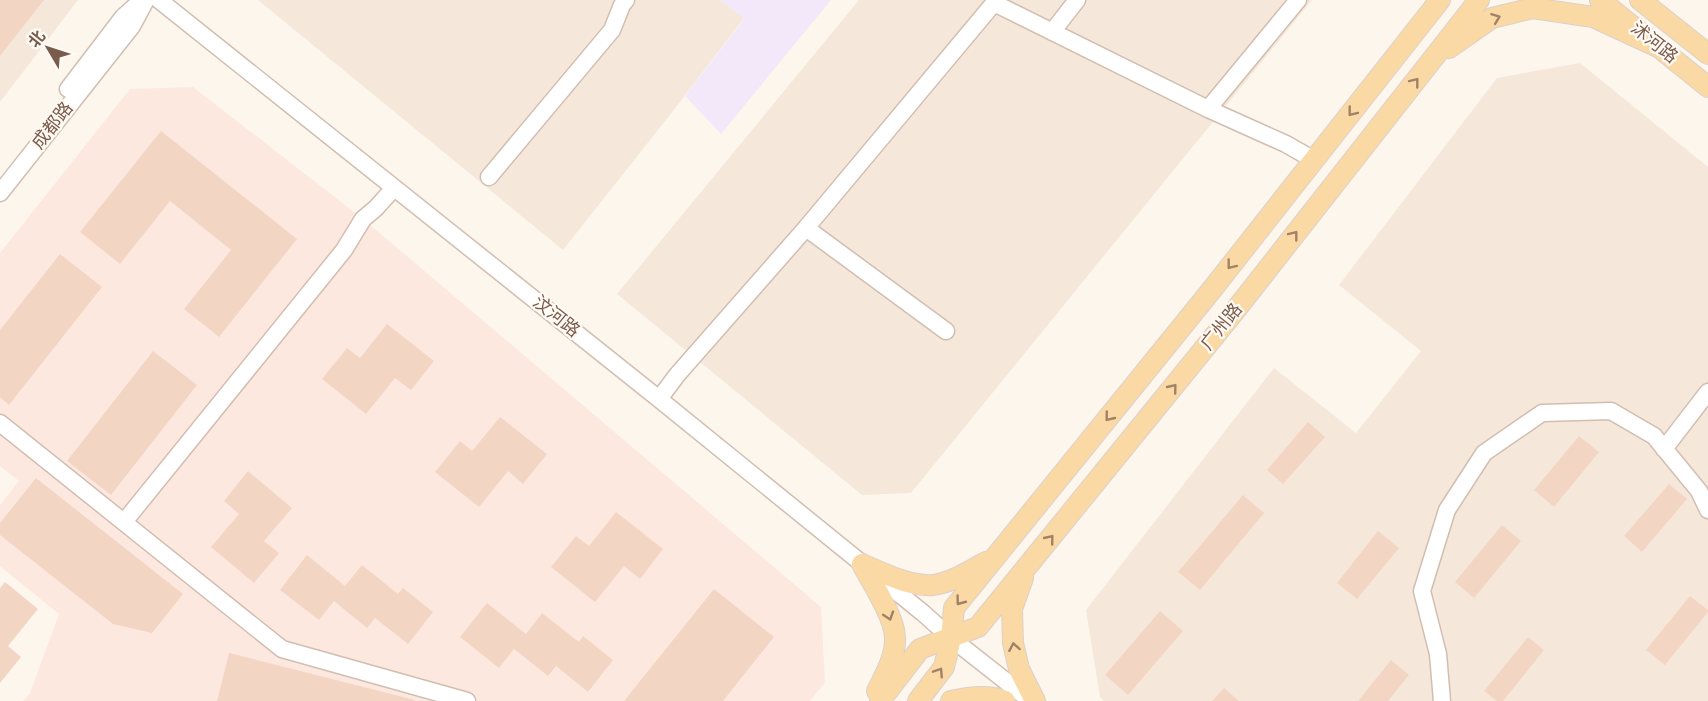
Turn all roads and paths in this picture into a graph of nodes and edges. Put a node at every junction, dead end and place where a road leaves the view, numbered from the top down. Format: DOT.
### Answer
graph roads {
  1 [pos="144,0"];
  2 [pos="159,0"];
  3 [pos="626,0"];
  4 [pos="1077,0"];
  5 [pos="1298,0"];
  6 [pos="1423,0"];
  7 [pos="1440,0"];
  8 [pos="1479,0"];
  9 [pos="1600,0"];
  10 [pos="1640,0"];
  11 [pos="1651,0"];
  12 [pos="994,2"];
  13 [pos="1671,25"];
  14 [pos="1052,32"];
  15 [pos="1403,47"];
  16 [pos="1660,48"];
  17 [pos="1708,54"];
  18 [pos="1430,62"];
  19 [pos="1708,87"];
  20 [pos="1208,109"];
  21 [pos="1314,160"];
  22 [pos="0,177"];
  23 [pos="489,177"];
  24 [pos="394,188"];
  25 [pos="0,193"];
  26 [pos="806,228"];
  27 [pos="946,331"];
  28 [pos="1708,392"];
  29 [pos="659,399"];
  30 [pos="0,423"];
  31 [pos="1664,449"];
  32 [pos="1708,510"];
  33 [pos="124,522"];
  34 [pos="994,558"];
  35 [pos="862,564"];
  36 [pos="1026,567"];
  37 [pos="951,638"];
  38 [pos="467,701"];
  39 [pos="873,701"];
  40 [pos="880,701"];
  41 [pos="918,701"];
  42 [pos="951,701"];
  43 [pos="1005,701"];
  44 [pos="1018,701"];
  45 [pos="1033,701"];
  46 [pos="1442,701"];
  1 -- 22 [label="street, 成都路"];
  1 -- 25 [label="street, 成都路"];
  2 -- 24 [label="street, 汶河路"];
  3 -- 23 [label="street"];
  4 -- 14 [label="street"];
  5 -- 20 [label="street"];
  6 -- 15 [label="main road"];
  7 -- 15 [label="main road, 广州路"];
  8 -- 18 [label="main road, 广州路"];
  9 -- 16 [label="main road, 沭河路"];
  10 -- 13 [label="main road, 沭河路"];
  11 -- 13 [label="main road"];
  12 -- 14 [label="street"];
  12 -- 26 [label="street"];
  13 -- 17 [label="main road, 沭河路"];
  14 -- 20 [label="street"];
  15 -- 21 [label="main road, 广州路, one-way"];
  18 -- 16 [label="main road, one-way"];
  16 -- 19 [label="main road, 沭河路"];
  36 -- 18 [label="main road, 广州路, one-way"];
  20 -- 21 [label="street"];
  21 -- 34 [label="main road, 广州路, one-way"];
  24 -- 29 [label="street, 汶河路"];
  24 -- 33 [label="street"];
  26 -- 27 [label="street"];
  26 -- 29 [label="street"];
  28 -- 31 [label="street"];
  29 -- 35 [label="street, 汶河路"];
  30 -- 33 [label="street"];
  31 -- 32 [label="street"];
  31 -- 46 [label="street"];
  33 -- 38 [label="street"];
  34 -- 35 [label="main road"];
  34 -- 37 [label="main road, 广州路, one-way"];
  35 -- 37 [label="street, 汶河路"];
  35 -- 39 [label="main road, one-way"];
  36 -- 37 [label="main road, 广州路"];
  45 -- 36 [label="main road, one-way"];
  37 -- 40 [label="main road, 广州路"];
  41 -- 37 [label="main road, 广州路, one-way"];
  37 -- 44 [label="street, 汶河路"];
  37 -- 45 [label="street, 汶河路"];
  42 -- 43 [label="main road"];
}
